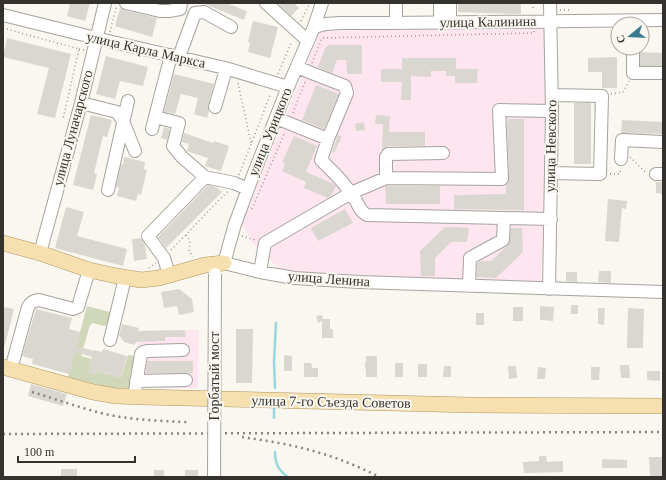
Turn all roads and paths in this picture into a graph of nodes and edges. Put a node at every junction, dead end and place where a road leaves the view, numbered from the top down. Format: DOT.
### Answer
graph roads {
  1 [pos="105,3"];
  2 [pos="126,3"];
  3 [pos="266,3"];
  4 [pos="310,3"];
  5 [pos="322,3"];
  6 [pos="396,3"];
  7 [pos="440,3"];
  8 [pos="450,3"];
  9 [pos="550,3"];
  10 [pos="181,6"];
  11 [pos="195,13"];
  12 [pos="3,15"];
  13 [pos="663,20"];
  14 [pos="550,21"];
  15 [pos="650,21"];
  16 [pos="445,22"];
  17 [pos="610,22"];
  18 [pos="396,23"];
  19 [pos="231,27"];
  20 [pos="314,27"];
  21 [pos="3,28"];
  22 [pos="296,31"];
  23 [pos="96,38"];
  24 [pos="308,41"];
  25 [pos="174,56"];
  26 [pos="633,56"];
  27 [pos="297,67"];
  28 [pos="225,68"];
  29 [pos="633,73"];
  30 [pos="663,73"];
  31 [pos="238,81"];
  32 [pos="274,83"];
  33 [pos="288,87"];
  34 [pos="552,95"];
  35 [pos="602,96"];
  36 [pos="128,101"];
  37 [pos="81,103"];
  38 [pos="215,107"];
  39 [pos="552,111"];
  40 [pos="155,117"];
  41 [pos="276,118"];
  42 [pos="63,119"];
  43 [pos="123,121"];
  44 [pos="152,129"];
  45 [pos="328,139"];
  46 [pos="663,142"];
  47 [pos="251,143"];
  48 [pos="135,150"];
  49 [pos="443,153"];
  50 [pos="621,154"];
  51 [pos="551,173"];
  52 [pos="600,174"];
  53 [pos="659,174"];
  54 [pos="205,177"];
  55 [pos="386,178"];
  56 [pos="234,183"];
  57 [pos="248,189"];
  58 [pos="108,190"];
  59 [pos="351,194"];
  60 [pos="504,218"];
  61 [pos="551,219"];
  62 [pos="3,243"];
  63 [pos="174,248"];
  64 [pos="40,254"];
  65 [pos="219,269"];
  66 [pos="89,270"];
  67 [pos="260,272"];
  68 [pos="169,275"];
  69 [pos="125,278"];
  70 [pos="468,286"];
  71 [pos="549,289"];
  72 [pos="663,292"];
  73 [pos="110,340"];
  74 [pos="183,350"];
  75 [pos="7,368"];
  76 [pos="186,380"];
  77 [pos="136,381"];
  78 [pos="134,397"];
  79 [pos="663,406"];
  80 [pos="214,477"];
  1 -- 23 [label="street, улица Луначарского"];
  2 -- 10 [label="street"];
  3 -- 22 [label="street"];
  4 -- 22 [label="path"];
  5 -- 20 [label="street, улица Урицкого"];
  6 -- 18 [label="street"];
  7 -- 16 [label="street"];
  8 -- 16 [label="street"];
  9 -- 14 [label="street, улица Невского"];
  10 -- 11 [label="street"];
  11 -- 19 [label="street"];
  11 -- 25 [label="street"];
  12 -- 23 [label="street, улица Карла Маркса"];
  13 -- 15 [label="street, улица Калинина"];
  14 -- 16 [label="street, улица Калинина"];
  14 -- 17 [label="street, улица Калинина"];
  14 -- 34 [label="street, улица Невского"];
  16 -- 18 [label="street, улица Калинина"];
  18 -- 20 [label="street, улица Калинина"];
  20 -- 24 [label="street, улица Урицкого"];
  21 -- 42 [label="path"];
  22 -- 24 [label="street"];
  22 -- 32 [label="path"];
  23 -- 25 [label="street, улица Карла Маркса"];
  23 -- 37 [label="street, улица Луначарского"];
  24 -- 27 [label="street, улица Урицкого"];
  25 -- 28 [label="street, улица Карла Маркса"];
  25 -- 40 [label="street"];
  26 -- 29 [label="street"];
  27 -- 33 [label="street, улица Урицкого"];
  27 -- 45 [label="street"];
  28 -- 32 [label="street, улица Карла Маркса"];
  28 -- 38 [label="street"];
  29 -- 30 [label="street"];
  29 -- 35 [label="path"];
  31 -- 47 [label="path"];
  32 -- 33 [label="street, улица Карла Маркса"];
  32 -- 47 [label="path"];
  33 -- 41 [label="street, улица Урицкого"];
  34 -- 35 [label="street"];
  34 -- 39 [label="street, улица Невского"];
  35 -- 52 [label="street"];
  36 -- 43 [label="street"];
  37 -- 43 [label="street"];
  37 -- 64 [label="street, улица Луначарского"];
  39 -- 51 [label="street, улица Невского"];
  39 -- 55 [label="street"];
  40 -- 44 [label="street"];
  40 -- 54 [label="street"];
  41 -- 45 [label="street"];
  41 -- 57 [label="street, улица Урицкого"];
  43 -- 48 [label="street"];
  43 -- 58 [label="street"];
  45 -- 59 [label="street"];
  46 -- 50 [label="street"];
  47 -- 56 [label="path"];
  49 -- 55 [label="street"];
  50 -- 52 [label="path"];
  50 -- 53 [label="path"];
  51 -- 52 [label="street"];
  51 -- 61 [label="street, улица Невского"];
  54 -- 56 [label="street"];
  54 -- 68 [label="street"];
  55 -- 59 [label="street"];
  56 -- 57 [label="street"];
  56 -- 63 [label="path"];
  57 -- 65 [label="street, улица Урицкого"];
  59 -- 60 [label="street"];
  59 -- 67 [label="street"];
  60 -- 61 [label="street"];
  60 -- 70 [label="street"];
  61 -- 71 [label="street, улица Невского"];
  62 -- 64 [label="main road, улица Ленина"];
  64 -- 66 [label="main road, улица Ленина"];
  65 -- 67 [label="street, улица Ленина"];
  65 -- 68 [label="main road, улица Ленина"];
  65 -- 80 [label="street, Горбатый мост, bridge"];
  66 -- 69 [label="main road, улица Ленина"];
  66 -- 75 [label="street"];
  67 -- 70 [label="street, улица Ленина"];
  68 -- 69 [label="main road, улица Ленина"];
  69 -- 73 [label="street"];
  70 -- 71 [label="street, улица Ленина"];
  71 -- 72 [label="street, улица Ленина"];
  74 -- 77 [label="street"];
  75 -- 78 [label="main road, улица 7-го Съезда Советов"];
  76 -- 77 [label="street"];
  77 -- 78 [label="street"];
  78 -- 79 [label="main road, улица 7-го Съезда Советов"];
}
